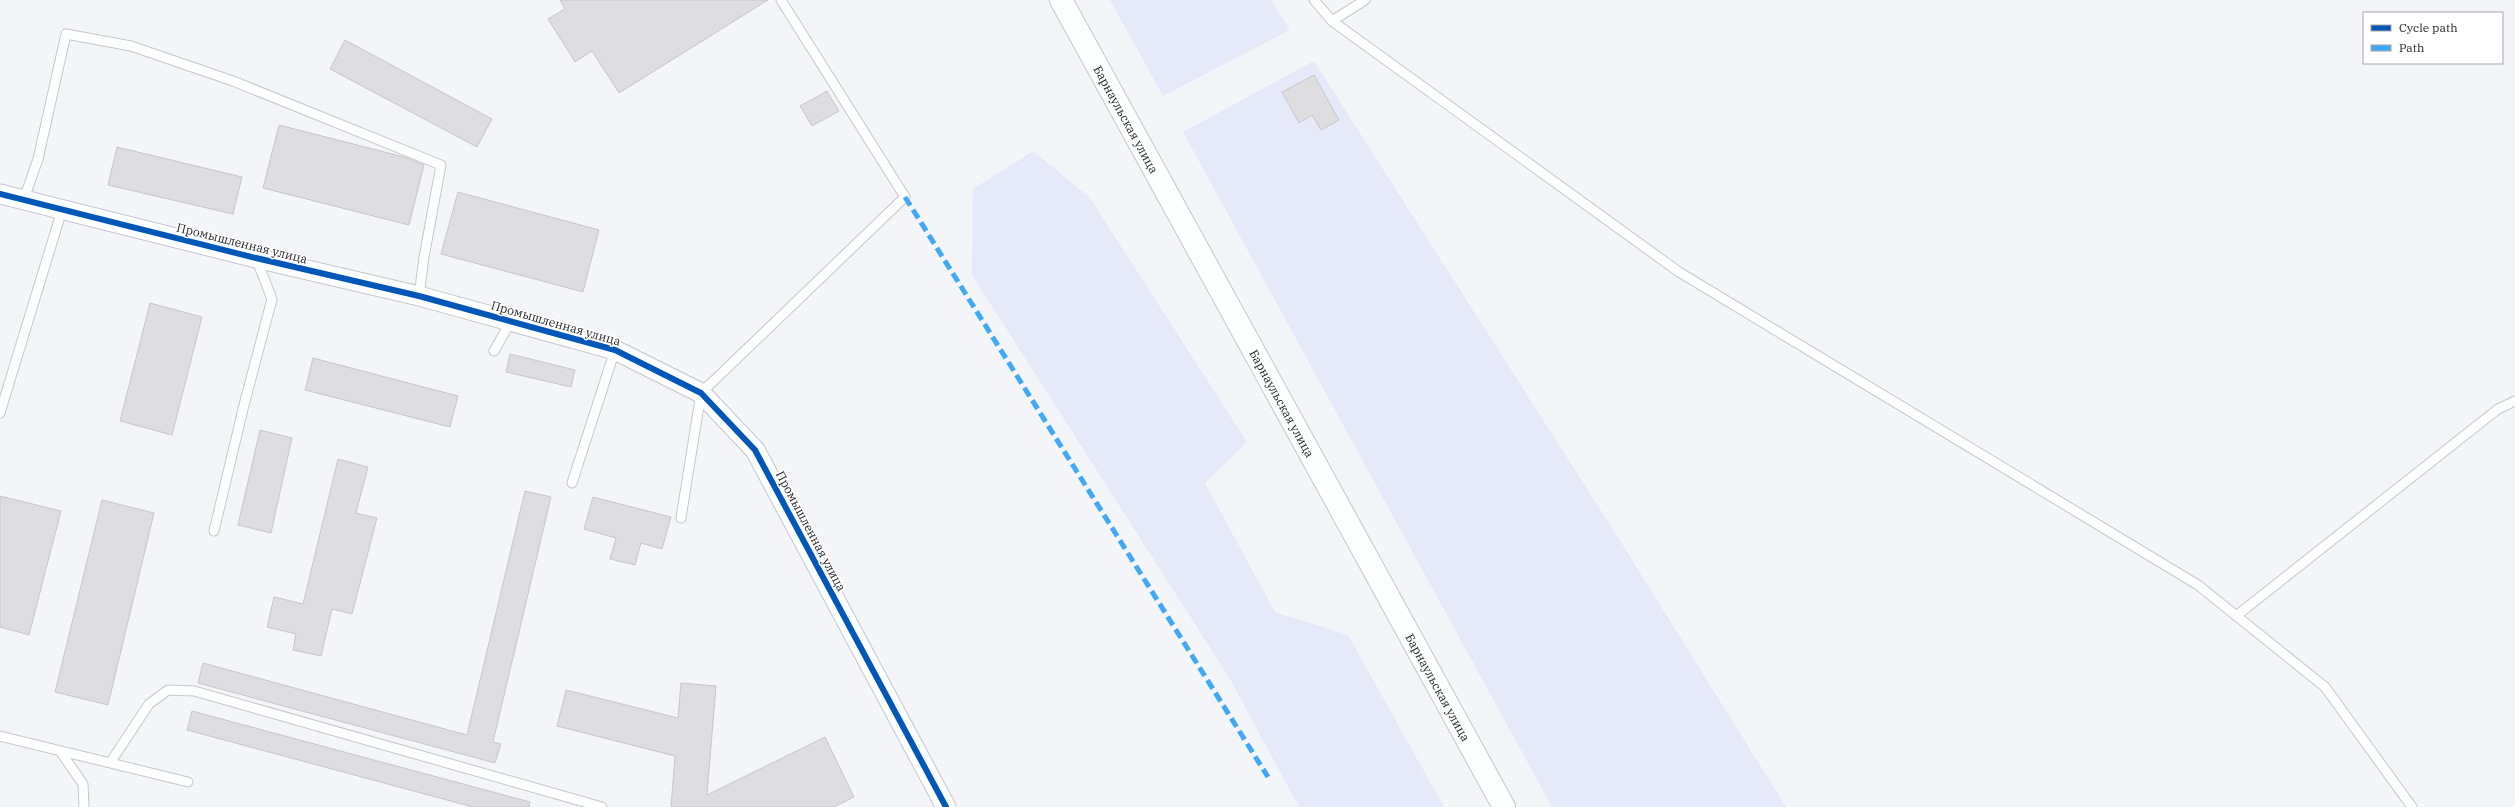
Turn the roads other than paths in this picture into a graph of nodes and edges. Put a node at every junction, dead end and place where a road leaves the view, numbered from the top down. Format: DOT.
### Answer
graph roads {
  1 [pos="782,0"];
  2 [pos="1061,0"];
  3 [pos="1314,0"];
  4 [pos="1365,0"];
  5 [pos="1332,21"];
  6 [pos="0,194"];
  7 [pos="24,199"];
  8 [pos="62,210"];
  9 [pos="256,258"];
  10 [pos="419,296"];
  11 [pos="511,321"];
  12 [pos="615,350"];
  13 [pos="494,351"];
  14 [pos="701,393"];
  15 [pos="2515,401"];
  16 [pos="0,413"];
  17 [pos="572,483"];
  18 [pos="681,518"];
  19 [pos="214,532"];
  20 [pos="2236,616"];
  21 [pos="0,736"];
  22 [pos="60,751"];
  23 [pos="110,762"];
  24 [pos="188,782"];
  25 [pos="84,807"];
  26 [pos="602,807"];
  27 [pos="946,807"];
  28 [pos="1504,807"];
  29 [pos="2412,807"];
  1 -- 14 [label="lane"];
  2 -- 28 [label="highway, Барнаульская улица"];
  3 -- 5 [label="lane"];
  4 -- 5 [label="lane"];
  5 -- 20 [label="lane"];
  6 -- 7 [label="street, Промышленная улица"];
  7 -- 8 [label="street, Промышленная улица"];
  7 -- 10 [label="lane"];
  8 -- 9 [label="street, Промышленная улица"];
  8 -- 16 [label="lane"];
  9 -- 10 [label="street, Промышленная улица"];
  9 -- 19 [label="lane"];
  10 -- 11 [label="street, Промышленная улица"];
  11 -- 12 [label="street, Промышленная улица"];
  11 -- 13 [label="lane"];
  12 -- 14 [label="street, Промышленная улица"];
  12 -- 17 [label="lane"];
  14 -- 18 [label="lane"];
  14 -- 27 [label="street, Промышленная улица"];
  15 -- 20 [label="lane"];
  20 -- 29 [label="lane"];
  21 -- 22 [label="lane"];
  22 -- 23 [label="lane"];
  22 -- 25 [label="lane"];
  23 -- 24 [label="lane"];
  23 -- 26 [label="lane"];
}
